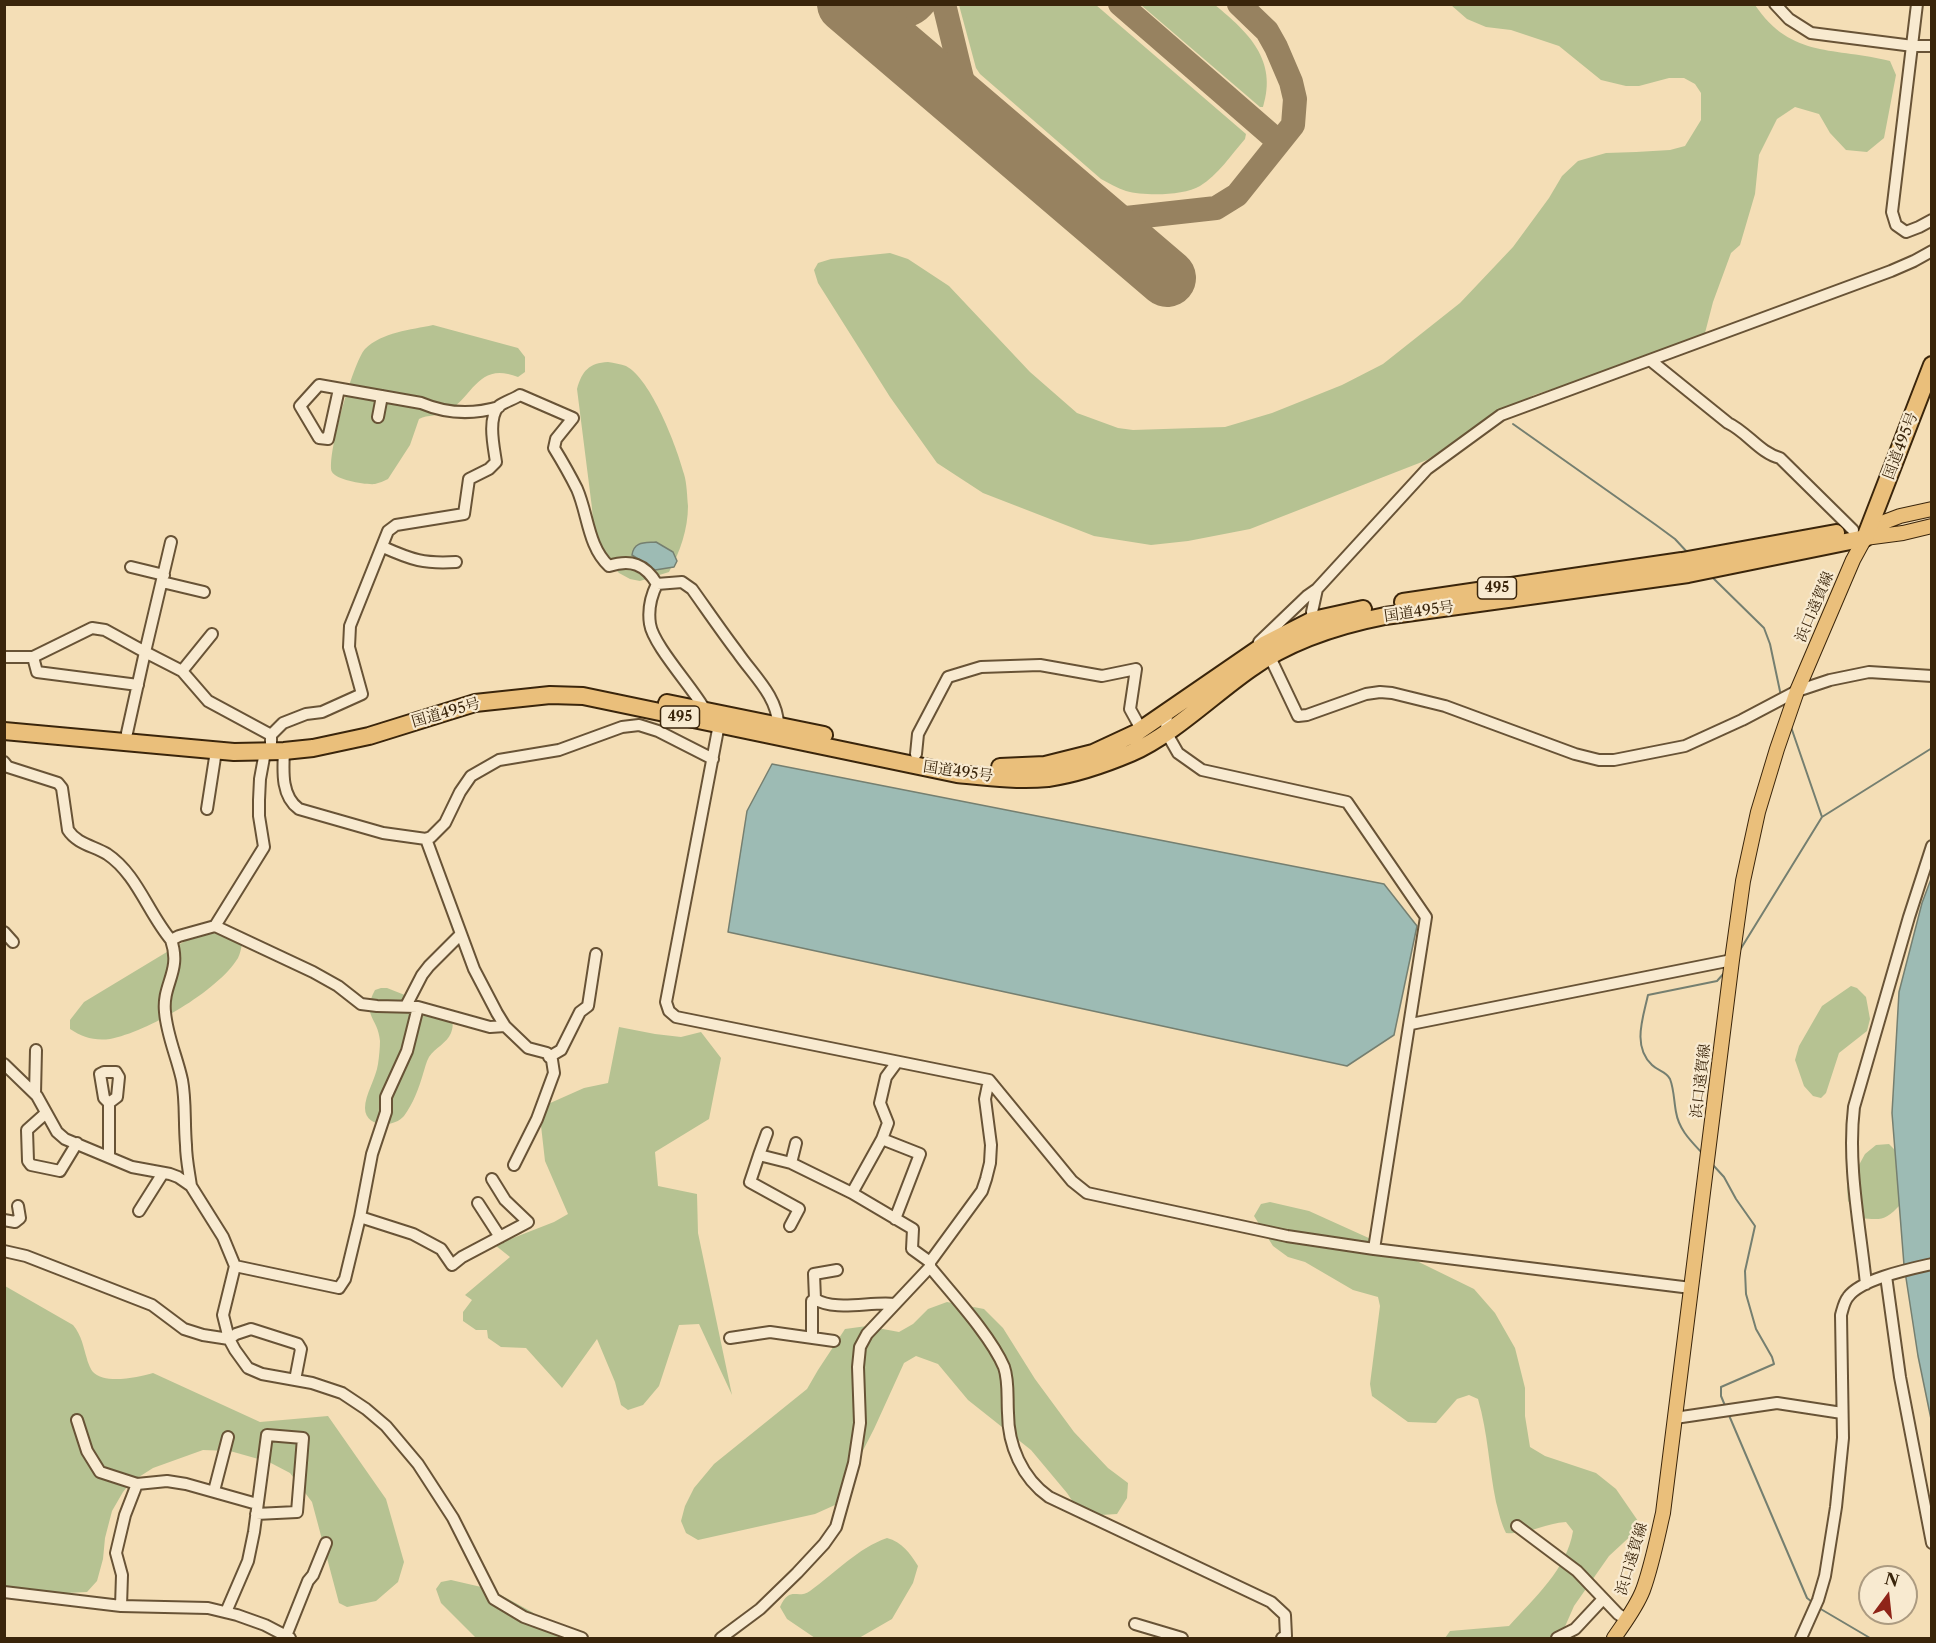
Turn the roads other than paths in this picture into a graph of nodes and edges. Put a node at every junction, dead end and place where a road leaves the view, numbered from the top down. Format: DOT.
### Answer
graph roads {
  1 [pos="1775,4"];
  2 [pos="1917,4"];
  3 [pos="1913,45"];
  4 [pos="1932,46"];
  5 [pos="1932,220"];
  6 [pos="1932,250"];
  7 [pos="1650,360"];
  8 [pos="1932,365"];
  9 [pos="339,389"];
  10 [pos="382,396"];
  11 [pos="499,407"];
  12 [pos="378,417"];
  13 [pos="1932,509"];
  14 [pos="1932,526"];
  15 [pos="1863,532"];
  16 [pos="171,542"];
  17 [pos="383,547"];
  18 [pos="456,562"];
  19 [pos="131,567"];
  20 [pos="1685,568"];
  21 [pos="163,578"];
  22 [pos="657,584"];
  23 [pos="1317,589"];
  24 [pos="204,592"];
  25 [pos="1313,620"];
  26 [pos="212,634"];
  27 [pos="1267,650"];
  28 [pos="145,652"];
  29 [pos="4,657"];
  30 [pos="33,657"];
  31 [pos="1244,657"];
  32 [pos="182,671"];
  33 [pos="1932,676"];
  34 [pos="138,685"];
  35 [pos="1797,691"];
  36 [pos="705,710"];
  37 [pos="1167,712"];
  38 [pos="721,719"];
  39 [pos="4,721"];
  40 [pos="778,725"];
  41 [pos="1141,729"];
  42 [pos="4,730"];
  43 [pos="1166,732"];
  44 [pos="127,733"];
  45 [pos="273,745"];
  46 [pos="216,751"];
  47 [pos="916,754"];
  48 [pos="713,759"];
  49 [pos="4,762"];
  50 [pos="207,809"];
  51 [pos="426,839"];
  52 [pos="1932,846"];
  53 [pos="215,926"];
  54 [pos="4,932"];
  55 [pos="461,934"];
  56 [pos="171,940"];
  57 [pos="13,942"];
  58 [pos="596,954"];
  59 [pos="1732,960"];
  60 [pos="412,1006"];
  61 [pos="1411,1024"];
  62 [pos="505,1026"];
  63 [pos="36,1050"];
  64 [pos="549,1056"];
  65 [pos="897,1062"];
  66 [pos="4,1064"];
  67 [pos="989,1080"];
  68 [pos="35,1094"];
  69 [pos="109,1103"];
  70 [pos="46,1113"];
  71 [pos="767,1133"];
  72 [pos="882,1139"];
  73 [pos="76,1143"];
  74 [pos="796,1143"];
  75 [pos="759,1155"];
  76 [pos="109,1157"];
  77 [pos="791,1163"];
  78 [pos="514,1165"];
  79 [pos="163,1173"];
  80 [pos="492,1179"];
  81 [pos="191,1186"];
  82 [pos="852,1193"];
  83 [pos="478,1203"];
  84 [pos="18,1206"];
  85 [pos="139,1211"];
  86 [pos="360,1217"];
  87 [pos="896,1219"];
  88 [pos="4,1220"];
  89 [pos="790,1226"];
  90 [pos="500,1237"];
  91 [pos="1374,1249"];
  92 [pos="4,1251"];
  93 [pos="930,1264"];
  94 [pos="1932,1264"];
  95 [pos="235,1266"];
  96 [pos="837,1270"];
  97 [pos="1886,1276"];
  98 [pos="1866,1284"];
  99 [pos="1691,1288"];
  100 [pos="815,1299"];
  101 [pos="895,1304"];
  102 [pos="812,1337"];
  103 [pos="730,1338"];
  104 [pos="229,1339"];
  105 [pos="834,1341"];
  106 [pos="295,1380"];
  107 [pos="1842,1413"];
  108 [pos="1675,1418"];
  109 [pos="77,1420"];
  110 [pos="228,1437"];
  111 [pos="137,1484"];
  112 [pos="214,1491"];
  113 [pos="256,1509"];
  114 [pos="1517,1526"];
  115 [pos="326,1543"];
  116 [pos="1932,1543"];
  117 [pos="4,1592"];
  118 [pos="1603,1599"];
  119 [pos="121,1606"];
  120 [pos="226,1612"];
  121 [pos="1135,1624"];
  122 [pos="1622,1632"];
  123 [pos="288,1637"];
  124 [pos="582,1638"];
  125 [pos="721,1638"];
  126 [pos="1182,1638"];
  127 [pos="1286,1638"];
  128 [pos="1557,1638"];
  129 [pos="1801,1638"];
  1 -- 3 [label="street"];
  2 -- 3 [label="street"];
  3 -- 4 [label="street"];
  3 -- 5 [label="street"];
  6 -- 7 [label="street"];
  7 -- 15 [label="street"];
  7 -- 23 [label="street"];
  8 -- 15 [label="highway, 国道495号"];
  9 -- 9 [label="street"];
  9 -- 10 [label="street"];
  10 -- 11 [label="street"];
  10 -- 12 [label="street"];
  11 -- 17 [label="street"];
  11 -- 22 [label="street"];
  13 -- 15 [label="main road"];
  14 -- 15 [label="main road"];
  15 -- 20 [label="highway, 国道495号 / 495"];
  15 -- 35 [label="main road, 浜口遠賀線"];
  16 -- 21 [label="street"];
  17 -- 18 [label="street"];
  17 -- 45 [label="street"];
  19 -- 21 [label="street"];
  20 -- 25 [label="highway, 国道495号 / 495"];
  20 -- 27 [label="highway, 国道495号 / 495"];
  21 -- 24 [label="street"];
  21 -- 28 [label="street"];
  22 -- 36 [label="street"];
  22 -- 40 [label="street"];
  23 -- 25 [label="street"];
  23 -- 31 [label="street"];
  25 -- 27 [label="highway, 国道495号 / 495"];
  26 -- 32 [label="street"];
  27 -- 31 [label="highway, 国道495号 / 495"];
  27 -- 35 [label="street"];
  27 -- 43 [label="highway, 国道495号 / 495"];
  28 -- 30 [label="street"];
  28 -- 32 [label="street"];
  28 -- 34 [label="street"];
  29 -- 30 [label="street"];
  30 -- 34 [label="street"];
  31 -- 37 [label="highway, 国道495号 / 495"];
  32 -- 45 [label="street"];
  33 -- 35 [label="street"];
  34 -- 44 [label="street"];
  35 -- 59 [label="main road, 浜口遠賀線"];
  36 -- 38 [label="highway, 国道495号 / 495"];
  36 -- 45 [label="highway, 国道495号 / 495"];
  37 -- 41 [label="highway, 国道495号 / 495"];
  37 -- 43 [label="street"];
  38 -- 40 [label="highway, 国道495号 / 495"];
  38 -- 43 [label="highway, 国道495号 / 495"];
  38 -- 45 [label="highway, 国道495号 / 495"];
  38 -- 48 [label="street"];
  39 -- 44 [label="highway, 国道495号 / 495"];
  40 -- 47 [label="highway, 国道495号 / 495"];
  41 -- 47 [label="highway, 国道495号 / 495"];
  41 -- 47 [label="street"];
  42 -- 46 [label="highway, 国道495号 / 495"];
  43 -- 61 [label="street"];
  44 -- 45 [label="highway, 国道495号 / 495"];
  45 -- 46 [label="highway, 国道495号 / 495"];
  45 -- 51 [label="street"];
  45 -- 53 [label="street"];
  46 -- 50 [label="street"];
  48 -- 51 [label="street"];
  48 -- 65 [label="street"];
  49 -- 56 [label="street"];
  51 -- 55 [label="street"];
  52 -- 98 [label="street"];
  53 -- 56 [label="street"];
  53 -- 60 [label="street"];
  54 -- 57 [label="street"];
  55 -- 60 [label="street"];
  55 -- 62 [label="street"];
  56 -- 81 [label="street"];
  58 -- 64 [label="street"];
  59 -- 61 [label="street"];
  59 -- 99 [label="main road, 浜口遠賀線"];
  60 -- 62 [label="street"];
  60 -- 86 [label="street"];
  61 -- 91 [label="street"];
  62 -- 64 [label="street"];
  63 -- 68 [label="street"];
  64 -- 78 [label="street"];
  65 -- 67 [label="street"];
  65 -- 72 [label="street"];
  66 -- 68 [label="street"];
  67 -- 91 [label="street"];
  67 -- 93 [label="street"];
  68 -- 70 [label="street"];
  69 -- 76 [label="street"];
  70 -- 73 [label="street"];
  70 -- 73 [label="street"];
  71 -- 75 [label="street"];
  72 -- 82 [label="street"];
  72 -- 87 [label="street"];
  73 -- 76 [label="street"];
  74 -- 77 [label="street"];
  75 -- 77 [label="street"];
  75 -- 89 [label="street"];
  76 -- 79 [label="street"];
  77 -- 82 [label="street"];
  79 -- 81 [label="street"];
  79 -- 85 [label="street"];
  80 -- 90 [label="street"];
  81 -- 95 [label="street"];
  82 -- 87 [label="street"];
  83 -- 90 [label="street"];
  84 -- 88 [label="street"];
  86 -- 90 [label="street"];
  86 -- 95 [label="street"];
  87 -- 93 [label="street"];
  91 -- 99 [label="street"];
  92 -- 104 [label="street"];
  93 -- 101 [label="street"];
  93 -- 127 [label="street"];
  94 -- 97 [label="street"];
  95 -- 104 [label="street"];
  96 -- 100 [label="street"];
  97 -- 98 [label="street"];
  97 -- 116 [label="street"];
  98 -- 107 [label="street"];
  99 -- 108 [label="main road, 浜口遠賀線"];
  100 -- 101 [label="street"];
  100 -- 102 [label="street"];
  101 -- 125 [label="street"];
  102 -- 103 [label="street"];
  102 -- 105 [label="street"];
  104 -- 106 [label="street"];
  104 -- 106 [label="street"];
  106 -- 124 [label="street"];
  107 -- 108 [label="street"];
  107 -- 129 [label="street"];
  108 -- 122 [label="main road, 浜口遠賀線"];
  109 -- 111 [label="street"];
  110 -- 112 [label="street"];
  111 -- 112 [label="street"];
  111 -- 119 [label="street"];
  112 -- 113 [label="street"];
  113 -- 113 [label="street"];
  113 -- 120 [label="street"];
  114 -- 118 [label="street"];
  115 -- 123 [label="street"];
  117 -- 119 [label="street"];
  118 -- 122 [label="street"];
  118 -- 128 [label="street"];
  119 -- 120 [label="street"];
  120 -- 123 [label="street"];
  121 -- 126 [label="street"];
}
